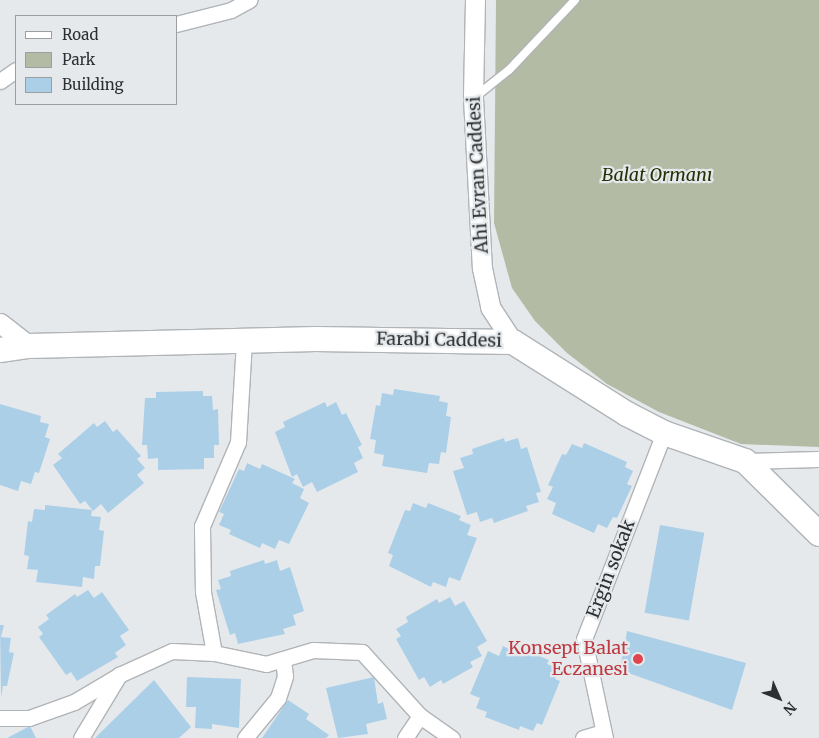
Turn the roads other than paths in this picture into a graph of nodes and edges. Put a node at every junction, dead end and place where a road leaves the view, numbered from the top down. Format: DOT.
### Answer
graph roads {
  1 [pos="249,0"];
  2 [pos="475,0"];
  3 [pos="575,0"];
  4 [pos="178,23"];
  5 [pos="15,71"];
  6 [pos="0,81"];
  7 [pos="473,98"];
  8 [pos="0,323"];
  9 [pos="244,342"];
  10 [pos="513,342"];
  11 [pos="28,346"];
  12 [pos="0,350"];
  13 [pos="664,432"];
  14 [pos="819,459"];
  15 [pos="745,461"];
  16 [pos="819,534"];
  17 [pos="214,653"];
  18 [pos="283,659"];
  19 [pos="119,675"];
  20 [pos="420,716"];
  21 [pos="0,718"];
  22 [pos="604,735"];
  23 [pos="81,738"];
  24 [pos="245,738"];
  25 [pos="405,738"];
  26 [pos="452,738"];
  27 [pos="583,738"];
  1 -- 4 [label="street"];
  2 -- 7 [label="street, Ahi Evran Caddesi"];
  3 -- 7 [label="lane"];
  5 -- 6 [label="street"];
  7 -- 10 [label="street, Ahi Evran Caddesi"];
  8 -- 11 [label="street"];
  9 -- 10 [label="main road, Farabi Caddesi"];
  9 -- 11 [label="main road, Farabi Caddesi"];
  9 -- 17 [label="street"];
  10 -- 13 [label="main road, Farabi Caddesi"];
  11 -- 12 [label="main road, Farabi Caddesi"];
  13 -- 15 [label="main road, Farabi Caddesi"];
  13 -- 22 [label="street, Ergin sokak"];
  14 -- 15 [label="street"];
  15 -- 16 [label="main road, Farabi Caddesi"];
  17 -- 18 [label="street"];
  17 -- 19 [label="street"];
  18 -- 20 [label="street"];
  18 -- 24 [label="street"];
  19 -- 21 [label="street"];
  19 -- 23 [label="street"];
  20 -- 25 [label="street"];
  20 -- 26 [label="street"];
  22 -- 27 [label="street"];
}
